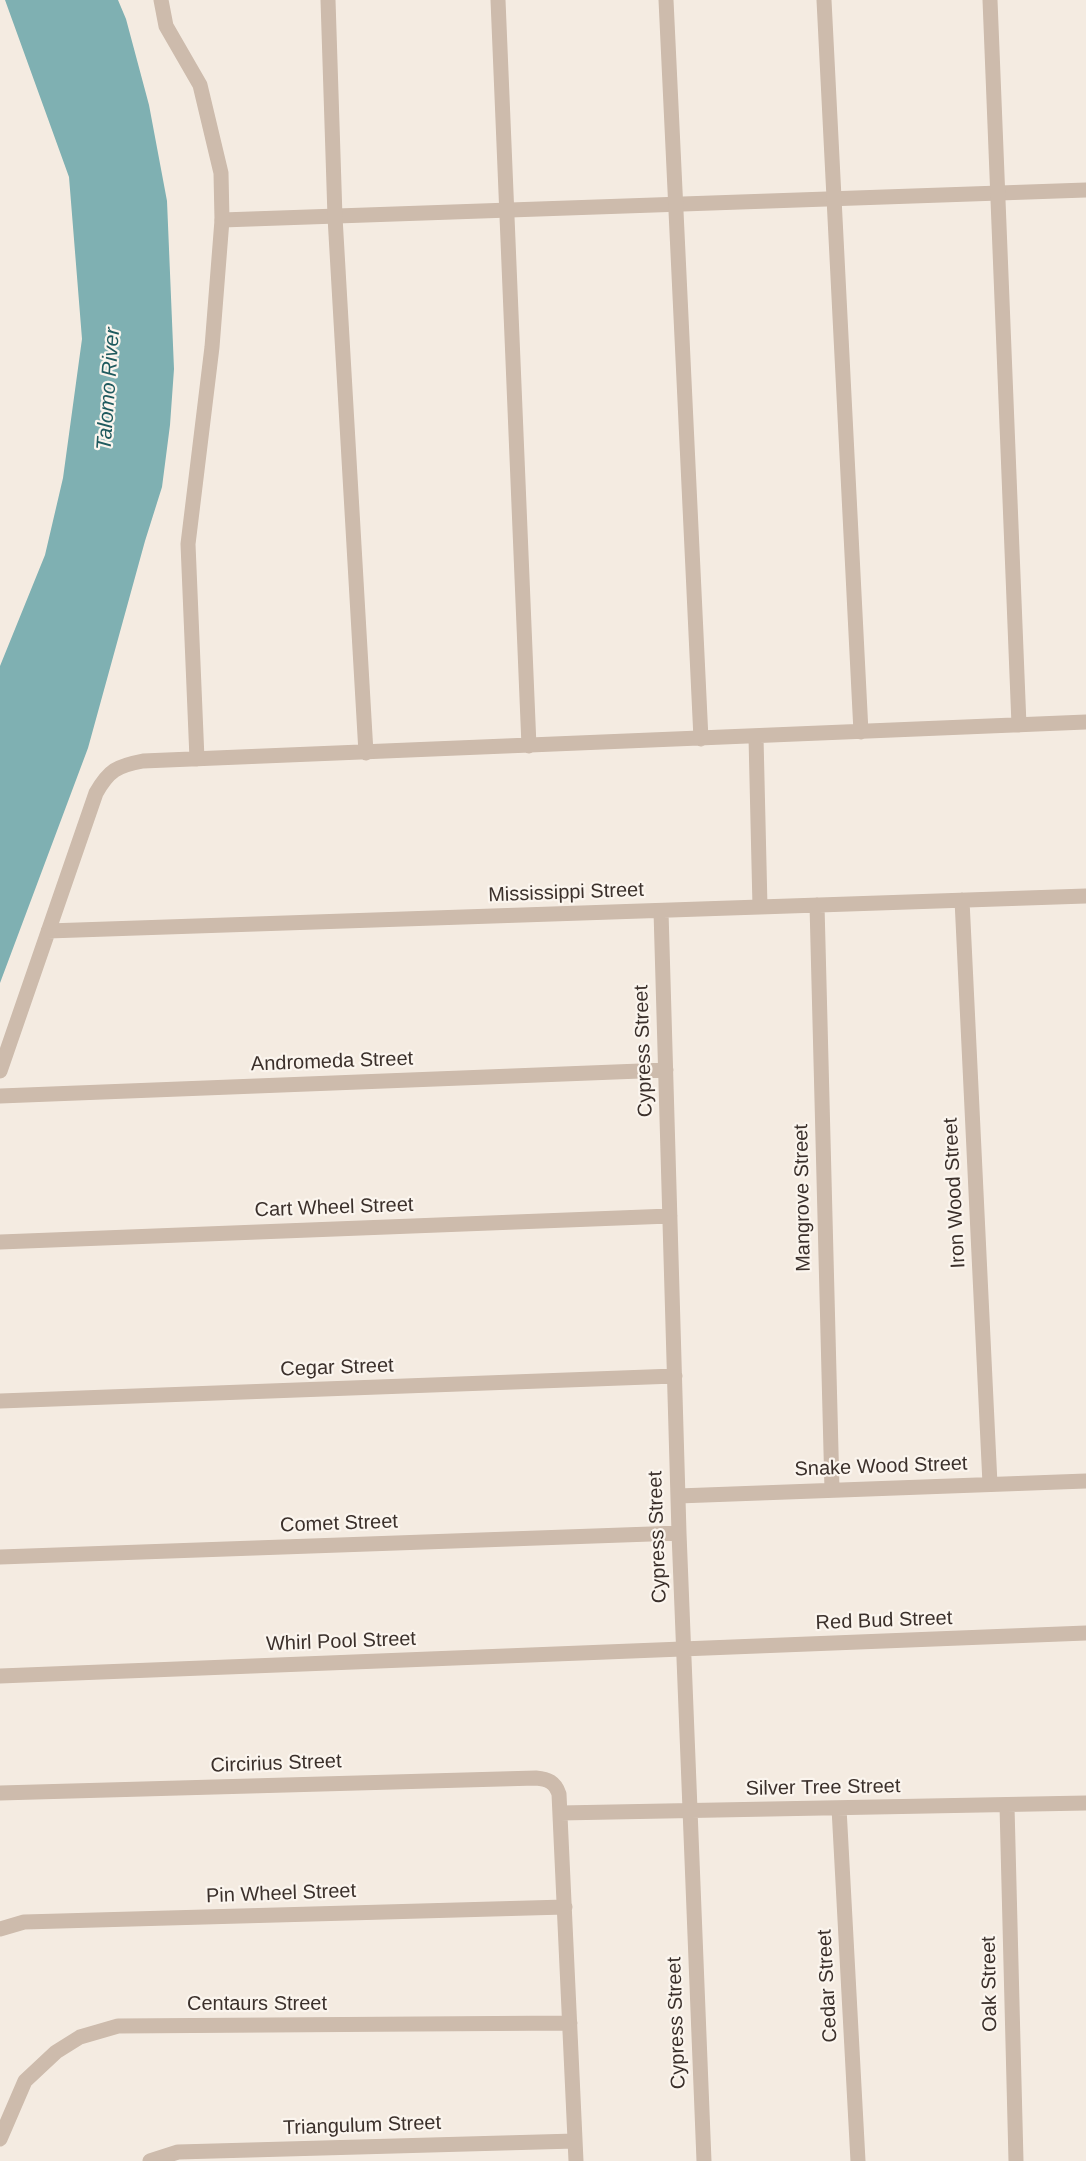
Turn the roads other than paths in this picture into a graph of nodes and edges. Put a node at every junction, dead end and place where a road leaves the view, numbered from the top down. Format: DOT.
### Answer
graph roads {
  1 [pos="161,0"];
  2 [pos="328,0"];
  3 [pos="498,0"];
  4 [pos="666,0"];
  5 [pos="824,0"];
  6 [pos="990,0"];
  7 [pos="1086,190"];
  8 [pos="998,193"];
  9 [pos="834,199"];
  10 [pos="676,205"];
  11 [pos="506,210"];
  12 [pos="334,217"];
  13 [pos="222,220"];
  14 [pos="1086,722"];
  15 [pos="1019,725"];
  16 [pos="861,732"];
  17 [pos="756,736"];
  18 [pos="701,739"];
  19 [pos="529,746"];
  20 [pos="366,753"];
  21 [pos="197,759"];
  22 [pos="1086,896"];
  23 [pos="962,900"];
  24 [pos="817,905"];
  25 [pos="760,907"];
  26 [pos="661,911"];
  27 [pos="48,931"];
  28 [pos="666,1070"];
  29 [pos="0,1071"];
  30 [pos="0,1096"];
  31 [pos="670,1216"];
  32 [pos="0,1242"];
  33 [pos="675,1376"];
  34 [pos="0,1401"];
  35 [pos="1086,1481"];
  36 [pos="990,1485"];
  37 [pos="832,1490"];
  38 [pos="678,1496"];
  39 [pos="679,1533"];
  40 [pos="0,1557"];
  41 [pos="1086,1633"];
  42 [pos="683,1650"];
  43 [pos="0,1676"];
  44 [pos="0,1793"];
  45 [pos="1086,1803"];
  46 [pos="1007,1806"];
  47 [pos="839,1808"];
  48 [pos="689,1811"];
  49 [pos="560,1813"];
  50 [pos="565,1907"];
  51 [pos="0,1929"];
  52 [pos="570,2023"];
  53 [pos="0,2139"];
  54 [pos="575,2142"];
  55 [pos="150,2161"];
  56 [pos="576,2161"];
  57 [pos="704,2161"];
  58 [pos="858,2161"];
  59 [pos="1016,2161"];
  1 -- 13 [label="street"];
  2 -- 12 [label="street"];
  3 -- 11 [label="street"];
  4 -- 10 [label="street"];
  5 -- 9 [label="street"];
  6 -- 8 [label="street"];
  7 -- 8 [label="street"];
  8 -- 9 [label="street"];
  8 -- 15 [label="street"];
  9 -- 10 [label="street"];
  9 -- 16 [label="street"];
  10 -- 11 [label="street"];
  10 -- 18 [label="street"];
  11 -- 12 [label="street"];
  11 -- 19 [label="street"];
  12 -- 13 [label="street"];
  12 -- 20 [label="street"];
  13 -- 21 [label="street"];
  14 -- 15 [label="street"];
  15 -- 16 [label="street"];
  16 -- 17 [label="street"];
  17 -- 18 [label="street"];
  17 -- 25 [label="street"];
  18 -- 19 [label="street"];
  19 -- 20 [label="street"];
  20 -- 21 [label="street"];
  21 -- 27 [label="street"];
  22 -- 23 [label="street, Mississippi Street"];
  23 -- 24 [label="street, Mississippi Street"];
  23 -- 36 [label="street, Iron Wood Street"];
  24 -- 25 [label="street, Mississippi Street"];
  24 -- 37 [label="street, Mangrove Street"];
  25 -- 26 [label="street, Mississippi Street"];
  26 -- 27 [label="street, Mississippi Street"];
  26 -- 28 [label="street, Cypress Street"];
  27 -- 29 [label="street"];
  28 -- 30 [label="street, Andromeda Street"];
  28 -- 31 [label="street, Cypress Street"];
  31 -- 32 [label="street, Cart Wheel Street"];
  31 -- 33 [label="street, Cypress Street"];
  33 -- 34 [label="street, Cegar Street"];
  33 -- 38 [label="street, Cypress Street"];
  35 -- 36 [label="street, Snake Wood Street"];
  36 -- 37 [label="street, Snake Wood Street"];
  37 -- 38 [label="street, Snake Wood Street"];
  38 -- 39 [label="street, Cypress Street"];
  39 -- 40 [label="street, Comet Street"];
  39 -- 42 [label="street, Cypress Street"];
  41 -- 42 [label="street, Red Bud Street"];
  42 -- 43 [label="street, Whirl Pool Street"];
  42 -- 48 [label="street, Cypress Street"];
  44 -- 49 [label="street, Circirius Street"];
  45 -- 46 [label="street, Silver Tree Street"];
  46 -- 47 [label="street, Silver Tree Street"];
  46 -- 59 [label="street, Oak Street"];
  47 -- 48 [label="street, Silver Tree Street"];
  47 -- 58 [label="street, Cedar Street"];
  48 -- 49 [label="street, Silver Tree Street"];
  48 -- 57 [label="street, Cypress Street"];
  49 -- 50 [label="street"];
  50 -- 51 [label="street, Pin Wheel Street"];
  50 -- 52 [label="street"];
  52 -- 53 [label="street, Centaurs Street"];
  52 -- 54 [label="street"];
  54 -- 55 [label="street, Triangulum Street"];
  54 -- 56 [label="street"];
}
